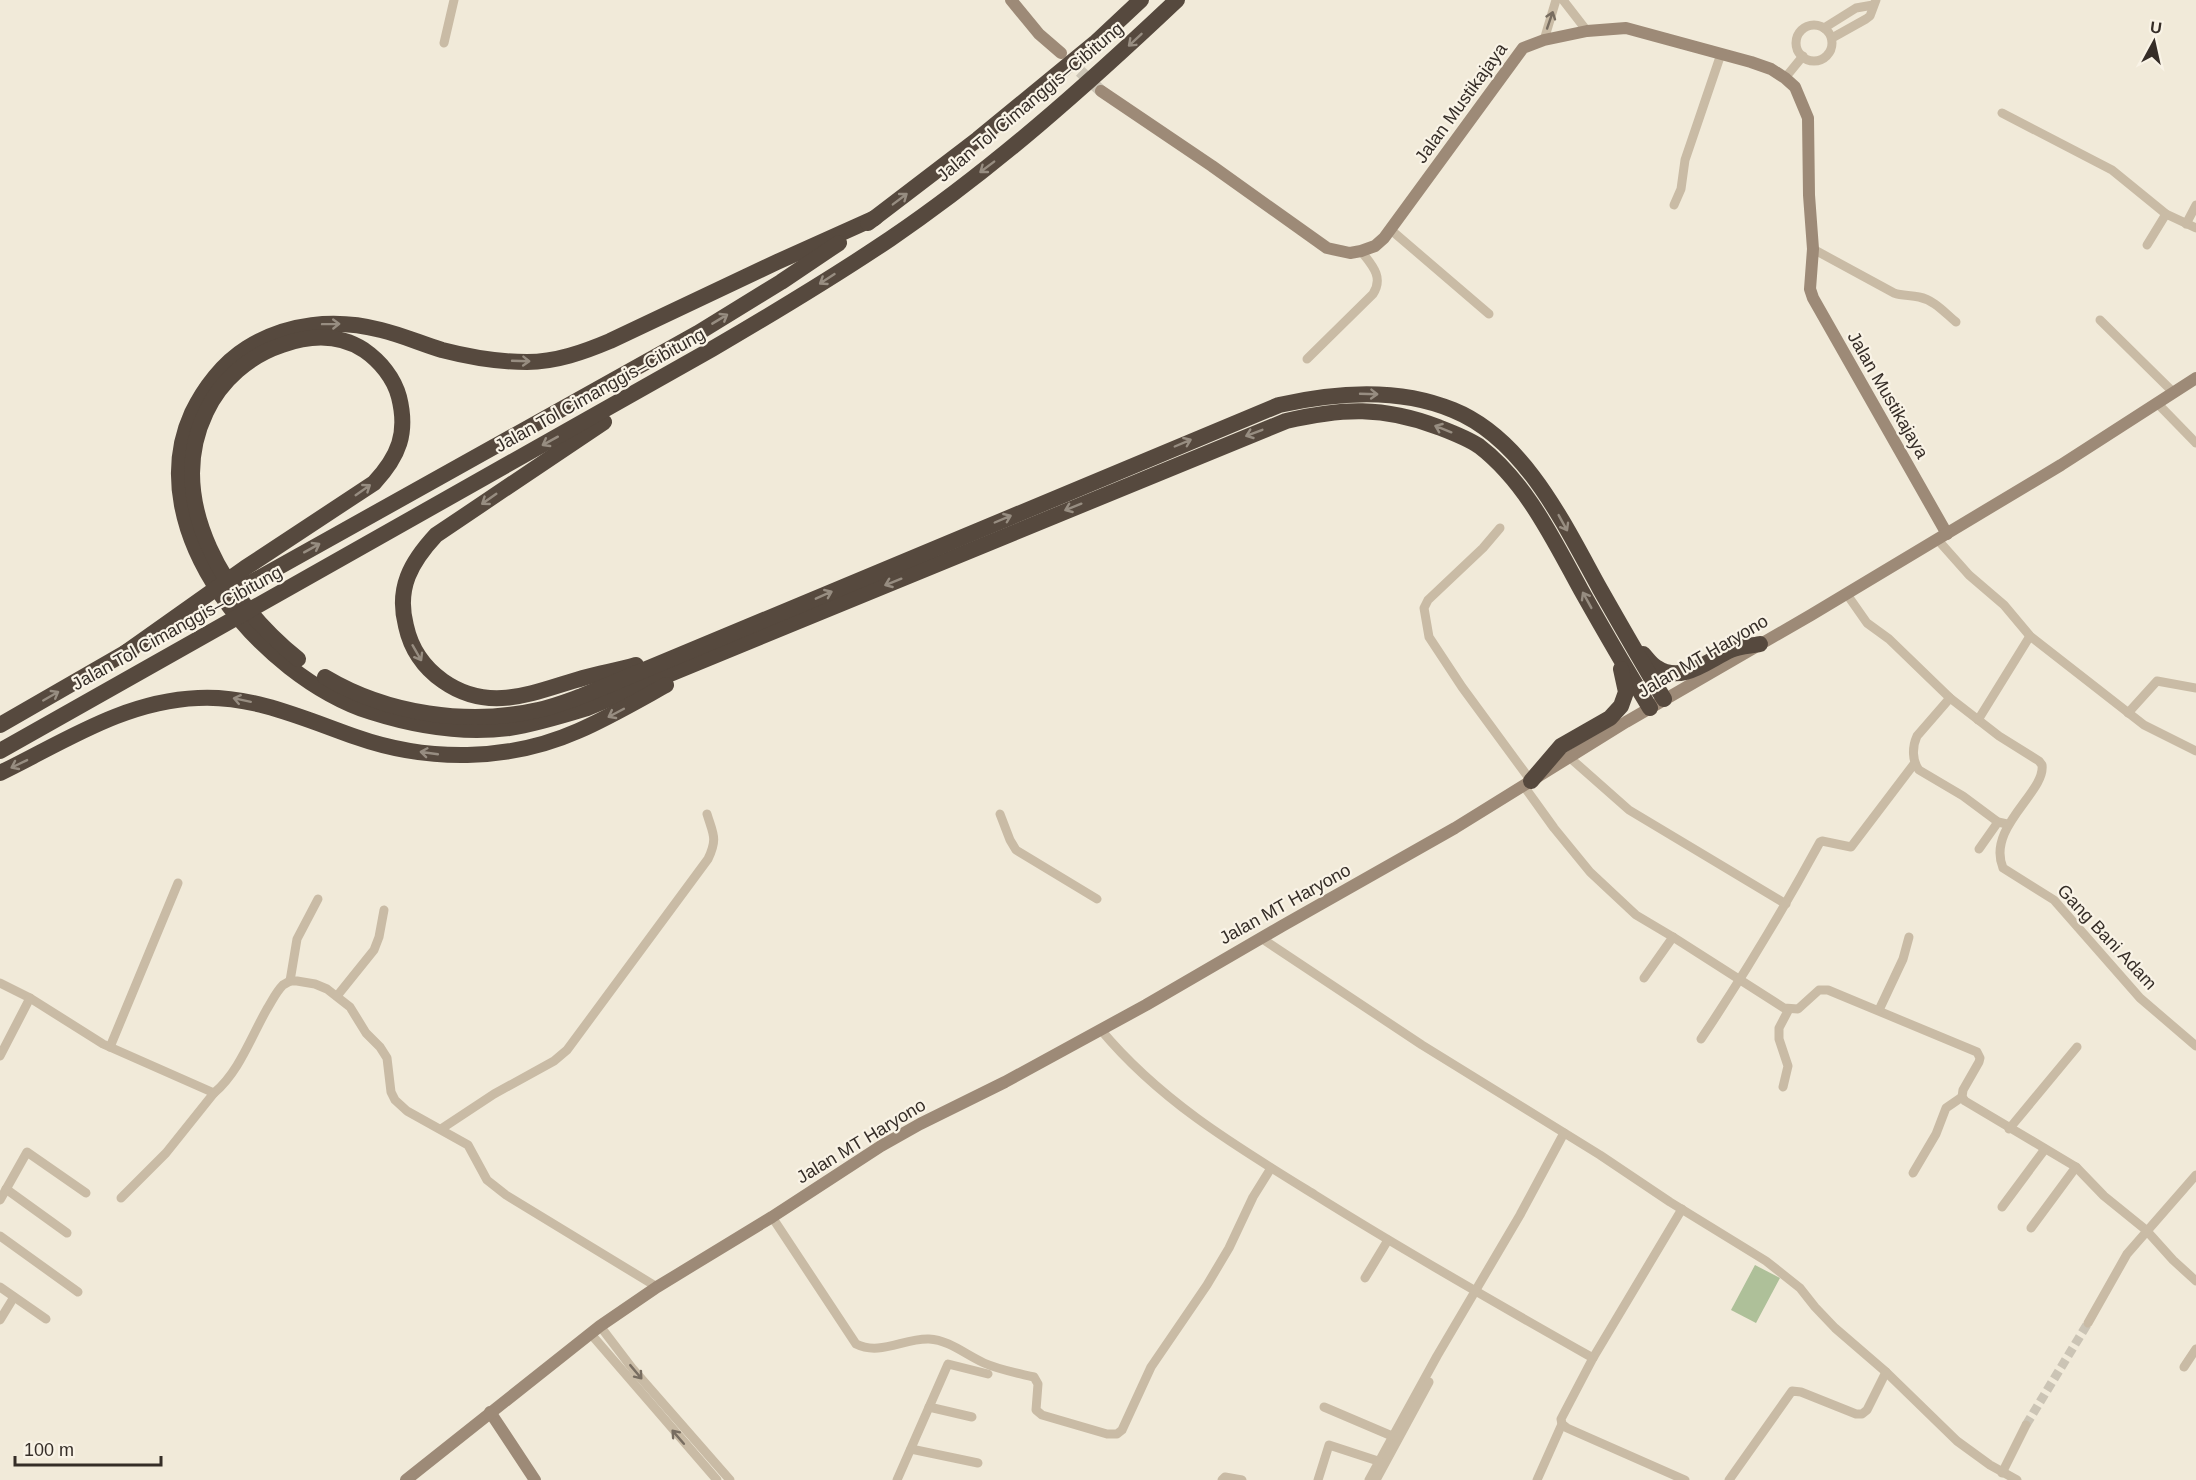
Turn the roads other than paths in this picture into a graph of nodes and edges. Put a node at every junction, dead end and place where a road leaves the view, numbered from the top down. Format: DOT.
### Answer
graph roads {
  1 [pos="454,0"];
  2 [pos="1011,0"];
  3 [pos="1141,0"];
  4 [pos="1178,0"];
  5 [pos="1556,0"];
  6 [pos="1563,0"];
  7 [pos="1874,3"];
  8 [pos="1824,28"];
  9 [pos="1587,31"];
  10 [pos="1832,38"];
  11 [pos="1544,40"];
  12 [pos="444,43"];
  13 [pos="1061,53"];
  14 [pos="1721,54"];
  15 [pos="1803,56"];
  16 [pos="1785,78"];
  17 [pos="1101,91"];
  18 [pos="2002,113"];
  19 [pos="1674,205"];
  20 [pos="2196,206"];
  21 [pos="2166,214"];
  22 [pos="875,218"];
  23 [pos="2186,224"];
  24 [pos="2196,228"];
  25 [pos="1391,230"];
  26 [pos="2147,245"];
  27 [pos="1813,249"];
  28 [pos="1361,251"];
  29 [pos="1489,314"];
  30 [pos="2100,320"];
  31 [pos="1956,322"];
  32 [pos="712,349"];
  33 [pos="1307,359"];
  34 [pos="2196,378"];
  35 [pos="2174,393"];
  36 [pos="2158,404"];
  37 [pos="2196,443"];
  38 [pos="1500,528"];
  39 [pos="1942,537"];
  40 [pos="201,544"];
  41 [pos="1846,593"];
  42 [pos="2030,636"];
  43 [pos="1629,640"];
  44 [pos="741,644"];
  45 [pos="1760,644"];
  46 [pos="276,649"];
  47 [pos="1616,651"];
  48 [pos="125,653"];
  49 [pos="687,653"];
  50 [pos="2196,688"];
  51 [pos="1950,699"];
  52 [pos="1657,703"];
  53 [pos="2128,713"];
  54 [pos="1978,720"];
  55 [pos="0,724"];
  56 [pos="0,751"];
  57 [pos="2196,751"];
  58 [pos="1569,757"];
  59 [pos="1914,764"];
  60 [pos="0,773"];
  61 [pos="1527,783"];
  62 [pos="706,814"];
  63 [pos="1000,814"];
  64 [pos="2003,823"];
  65 [pos="1979,849"];
  66 [pos="178,883"];
  67 [pos="318,899"];
  68 [pos="1096,899"];
  69 [pos="1786,904"];
  70 [pos="384,910"];
  71 [pos="1673,937"];
  72 [pos="1909,937"];
  73 [pos="1261,938"];
  74 [pos="1644,978"];
  75 [pos="1741,980"];
  76 [pos="290,981"];
  77 [pos="0,983"];
  78 [pos="337,996"];
  79 [pos="30,998"];
  80 [pos="1789,1009"];
  81 [pos="1879,1010"];
  82 [pos="1101,1030"];
  83 [pos="1701,1039"];
  84 [pos="2196,1046"];
  85 [pos="110,1047"];
  86 [pos="2078,1047"];
  87 [pos="0,1056"];
  88 [pos="1783,1087"];
  89 [pos="214,1093"];
  90 [pos="1962,1097"];
  91 [pos="441,1129"];
  92 [pos="2009,1129"];
  93 [pos="1564,1133"];
  94 [pos="2045,1149"];
  95 [pos="2076,1167"];
  96 [pos="1271,1168"];
  97 [pos="1913,1173"];
  98 [pos="2196,1175"];
  99 [pos="6,1189"];
  100 [pos="86,1193"];
  101 [pos="121,1198"];
  102 [pos="0,1200"];
  103 [pos="2002,1207"];
  104 [pos="1682,1209"];
  105 [pos="772,1217"];
  106 [pos="2031,1228"];
  107 [pos="2146,1230"];
  108 [pos="67,1233"];
  109 [pos="0,1236"];
  110 [pos="1388,1240"];
  111 [pos="1365,1278"];
  112 [pos="2196,1281"];
  113 [pos="0,1287"];
  114 [pos="657,1287"];
  115 [pos="78,1292"];
  116 [pos="1476,1292"];
  117 [pos="14,1297"];
  118 [pos="0,1320"];
  119 [pos="46,1320"];
  120 [pos="2088,1323"];
  121 [pos="595,1330"];
  122 [pos="2196,1349"];
  123 [pos="1437,1356"];
  124 [pos="1593,1358"];
  125 [pos="2184,1367"];
  126 [pos="1886,1372"];
  127 [pos="988,1374"];
  128 [pos="929,1407"];
  129 [pos="1324,1407"];
  130 [pos="490,1412"];
  131 [pos="972,1417"];
  132 [pos="1562,1424"];
  133 [pos="2026,1425"];
  134 [pos="1392,1436"];
  135 [pos="911,1449"];
  136 [pos="1378,1461"];
  137 [pos="978,1463"];
  138 [pos="2002,1473"];
  139 [pos="406,1480"];
  140 [pos="535,1480"];
  141 [pos="717,1480"];
  142 [pos="729,1480"];
  143 [pos="897,1480"];
  144 [pos="1222,1480"];
  145 [pos="1242,1480"];
  146 [pos="1317,1480"];
  147 [pos="1369,1480"];
  148 [pos="1377,1480"];
  149 [pos="1537,1480"];
  150 [pos="1685,1480"];
  151 [pos="1729,1480"];
  152 [pos="2017,1480"];
  1 -- 12 [label="street"];
  2 -- 13 [label="main road"];
  22 -- 3 [label="highway, Jalan Tol Cimanggis–Cibitung, one-way"];
  4 -- 32 [label="highway, Jalan Tol Cimanggis–Cibitung, one-way"];
  11 -- 5 [label="street, one-way"];
  6 -- 9 [label="street"];
  7 -- 8 [label="street"];
  7 -- 10 [label="street"];
  8 -- 10 [label="street"];
  8 -- 15 [label="street"];
  9 -- 11 [label="main road, Jalan Mustikajaya"];
  9 -- 14 [label="main road, Jalan Mustikajaya"];
  10 -- 15 [label="street"];
  11 -- 25 [label="main road, Jalan Mustikajaya"];
  14 -- 16 [label="main road, Jalan Mustikajaya"];
  14 -- 19 [label="street"];
  15 -- 16 [label="street"];
  16 -- 27 [label="main road, Jalan Mustikajaya"];
  17 -- 28 [label="main road"];
  18 -- 21 [label="street"];
  20 -- 23 [label="street"];
  21 -- 23 [label="street"];
  21 -- 26 [label="street"];
  40 -- 22 [label="highway, one-way"];
  48 -- 22 [label="highway, Jalan Tol Cimanggis–Cibitung, one-way"];
  23 -- 24 [label="street"];
  25 -- 28 [label="main road, Jalan Mustikajaya"];
  25 -- 29 [label="street"];
  27 -- 31 [label="street"];
  27 -- 39 [label="main road, Jalan Mustikajaya"];
  28 -- 33 [label="street"];
  30 -- 35 [label="street"];
  32 -- 49 [label="highway, one-way"];
  32 -- 56 [label="highway, Jalan Tol Cimanggis–Cibitung, one-way"];
  34 -- 35 [label="main road, Jalan MT Haryono"];
  35 -- 36 [label="main road, Jalan MT Haryono"];
  36 -- 37 [label="street"];
  36 -- 39 [label="main road, Jalan MT Haryono"];
  38 -- 61 [label="street"];
  39 -- 41 [label="main road, Jalan MT Haryono"];
  39 -- 42 [label="street"];
  40 -- 46 [label="highway"];
  48 -- 40 [label="highway, one-way"];
  41 -- 45 [label="main road, Jalan MT Haryono"];
  41 -- 51 [label="street, Gang Bani Adam"];
  42 -- 53 [label="street"];
  42 -- 54 [label="street"];
  43 -- 45 [label="highway"];
  49 -- 43 [label="highway, one-way"];
  43 -- 52 [label="highway"];
  44 -- 46 [label="highway"];
  47 -- 44 [label="highway, one-way"];
  44 -- 60 [label="highway, one-way"];
  45 -- 52 [label="main road, Jalan MT Haryono"];
  46 -- 49 [label="highway"];
  47 -- 52 [label="highway"];
  47 -- 61 [label="highway"];
  55 -- 48 [label="highway, Jalan Tol Cimanggis–Cibitung, one-way"];
  50 -- 53 [label="street"];
  51 -- 54 [label="street, Gang Bani Adam"];
  51 -- 59 [label="street"];
  52 -- 58 [label="main road, Jalan MT Haryono"];
  53 -- 57 [label="street"];
  54 -- 64 [label="street, Gang Bani Adam"];
  58 -- 61 [label="main road, Jalan MT Haryono"];
  58 -- 69 [label="street"];
  59 -- 64 [label="street"];
  59 -- 69 [label="street"];
  61 -- 71 [label="street"];
  61 -- 73 [label="main road, Jalan MT Haryono"];
  62 -- 91 [label="street"];
  63 -- 68 [label="street"];
  64 -- 65 [label="street"];
  64 -- 84 [label="street, Gang Bani Adam"];
  66 -- 85 [label="street"];
  67 -- 76 [label="street"];
  69 -- 75 [label="street"];
  70 -- 78 [label="street"];
  71 -- 74 [label="street"];
  71 -- 75 [label="street"];
  72 -- 81 [label="street"];
  73 -- 82 [label="main road, Jalan MT Haryono"];
  73 -- 93 [label="street"];
  75 -- 80 [label="street"];
  75 -- 83 [label="street"];
  76 -- 78 [label="street"];
  76 -- 89 [label="street"];
  77 -- 79 [label="street"];
  78 -- 91 [label="street"];
  79 -- 85 [label="street"];
  79 -- 87 [label="street"];
  80 -- 81 [label="street"];
  80 -- 88 [label="street"];
  81 -- 90 [label="street"];
  82 -- 96 [label="street"];
  82 -- 105 [label="main road, Jalan MT Haryono"];
  85 -- 89 [label="street"];
  86 -- 92 [label="street"];
  89 -- 101 [label="street"];
  90 -- 92 [label="street"];
  90 -- 97 [label="street"];
  91 -- 114 [label="street"];
  92 -- 94 [label="street"];
  93 -- 104 [label="street"];
  93 -- 116 [label="street"];
  94 -- 95 [label="street"];
  94 -- 103 [label="street"];
  95 -- 106 [label="street"];
  95 -- 107 [label="street"];
  96 -- 105 [label="street"];
  96 -- 110 [label="street"];
  98 -- 107 [label="street"];
  99 -- 100 [label="street"];
  99 -- 102 [label="street"];
  99 -- 108 [label="street"];
  104 -- 124 [label="street"];
  104 -- 126 [label="street"];
  105 -- 114 [label="main road, Jalan MT Haryono"];
  107 -- 112 [label="street"];
  107 -- 120 [label="street"];
  109 -- 115 [label="street"];
  110 -- 111 [label="street"];
  110 -- 116 [label="street"];
  113 -- 117 [label="street"];
  114 -- 121 [label="main road, Jalan MT Haryono"];
  116 -- 123 [label="street"];
  116 -- 124 [label="street"];
  117 -- 118 [label="street"];
  117 -- 119 [label="street"];
  121 -- 130 [label="main road, Jalan MT Haryono"];
  141 -- 121 [label="street, one-way"];
  121 -- 142 [label="street, one-way"];
  122 -- 125 [label="street"];
  123 -- 134 [label="street"];
  123 -- 148 [label="street"];
  124 -- 132 [label="street"];
  126 -- 138 [label="street"];
  126 -- 151 [label="street"];
  127 -- 128 [label="street"];
  128 -- 131 [label="street"];
  128 -- 135 [label="street"];
  129 -- 134 [label="street"];
  130 -- 139 [label="main road, Jalan MT Haryono"];
  130 -- 140 [label="main road"];
  132 -- 149 [label="street"];
  132 -- 150 [label="street"];
  133 -- 138 [label="street"];
  134 -- 136 [label="street"];
  135 -- 137 [label="street"];
  135 -- 143 [label="street"];
  136 -- 146 [label="street"];
  136 -- 147 [label="street"];
  138 -- 152 [label="street"];
  144 -- 145 [label="street"];
}
